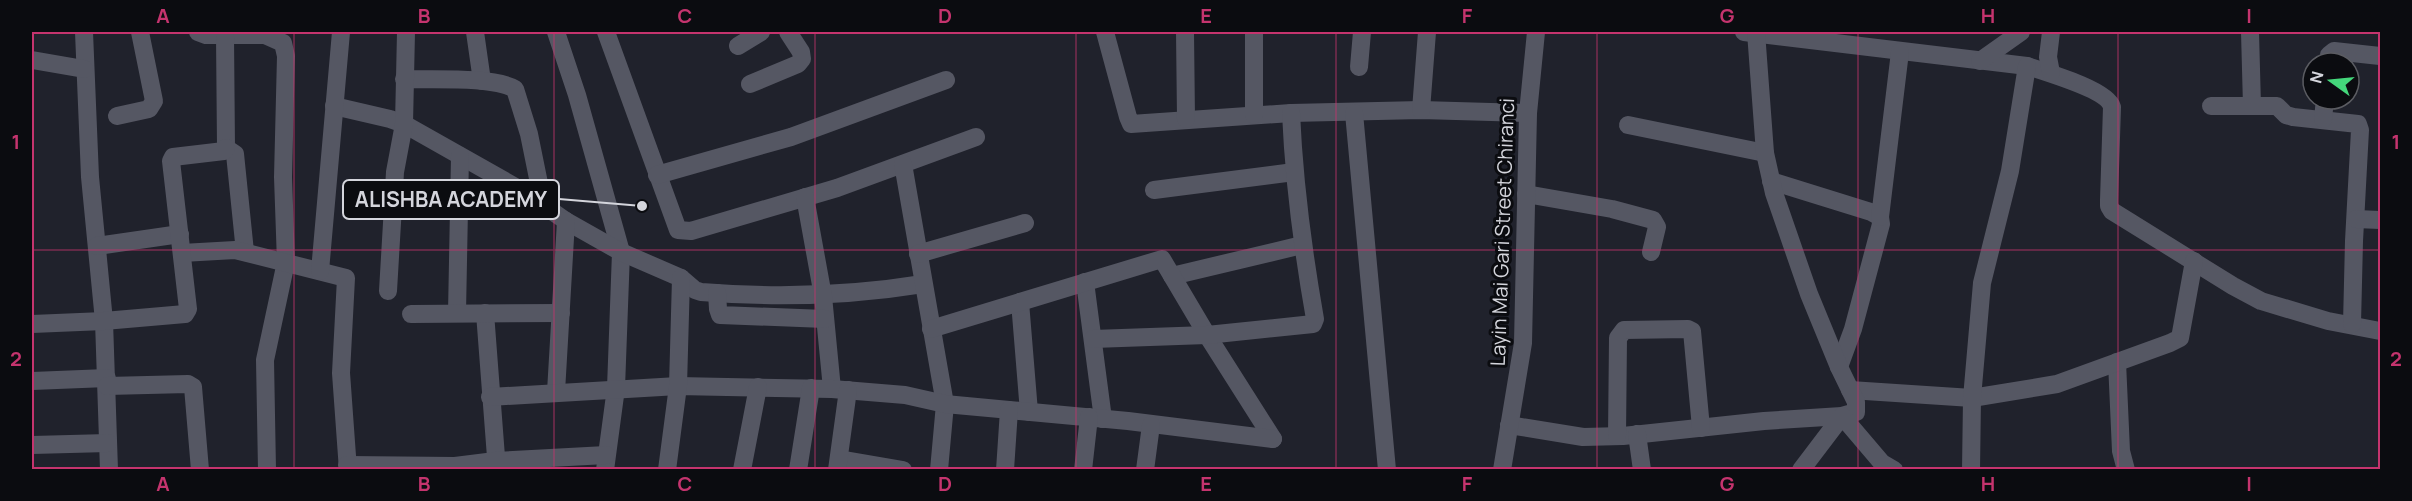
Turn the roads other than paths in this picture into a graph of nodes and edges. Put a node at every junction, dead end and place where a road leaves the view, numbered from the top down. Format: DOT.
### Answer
graph roads {
  1 [pos="84,32"];
  2 [pos="140,32"];
  3 [pos="198,32"];
  4 [pos="341,32"];
  5 [pos="406,32"];
  6 [pos="475,32"];
  7 [pos="556,32"];
  8 [pos="606,32"];
  9 [pos="761,32"];
  10 [pos="788,32"];
  11 [pos="1105,32"];
  12 [pos="1185,32"];
  13 [pos="1254,32"];
  14 [pos="1362,32"];
  15 [pos="1428,32"];
  16 [pos="1536,32"];
  17 [pos="1752,32"];
  18 [pos="2022,32"];
  19 [pos="2051,32"];
  20 [pos="2250,32"];
  21 [pos="265,33"];
  22 [pos="225,36"];
  23 [pos="738,46"];
  24 [pos="1900,52"];
  25 [pos="2361,54"];
  26 [pos="2380,56"];
  27 [pos="32,60"];
  28 [pos="1980,61"];
  29 [pos="2027,66"];
  30 [pos="1359,68"];
  31 [pos="84,69"];
  32 [pos="2051,73"];
  33 [pos="404,80"];
  34 [pos="946,80"];
  35 [pos="482,81"];
  36 [pos="750,84"];
  37 [pos="2252,105"];
  38 [pos="334,106"];
  39 [pos="2211,106"];
  40 [pos="1421,110"];
  41 [pos="2324,111"];
  42 [pos="1291,113"];
  43 [pos="1354,113"];
  44 [pos="1528,113"];
  45 [pos="1254,115"];
  46 [pos="117,116"];
  47 [pos="1186,119"];
  48 [pos="2323,120"];
  49 [pos="404,124"];
  50 [pos="1628,125"];
  51 [pos="976,137"];
  52 [pos="226,148"];
  53 [pos="1765,153"];
  54 [pos="460,156"];
  55 [pos="903,164"];
  56 [pos="1294,172"];
  57 [pos="657,176"];
  58 [pos="1772,181"];
  59 [pos="1154,190"];
  60 [pos="1526,194"];
  61 [pos="805,197"];
  62 [pos="543,203"];
  63 [pos="1880,217"];
  64 [pos="2356,219"];
  65 [pos="2380,220"];
  66 [pos="566,221"];
  67 [pos="1025,223"];
  68 [pos="181,244"];
  69 [pos="1302,245"];
  70 [pos="97,246"];
  71 [pos="245,252"];
  72 [pos="621,252"];
  73 [pos="1651,252"];
  74 [pos="918,255"];
  75 [pos="2194,261"];
  76 [pos="286,262"];
  77 [pos="320,271"];
  78 [pos="1172,276"];
  79 [pos="681,278"];
  80 [pos="1085,282"];
  81 [pos="923,284"];
  82 [pos="388,291"];
  83 [pos="717,293"];
  84 [pos="823,296"];
  85 [pos="1020,302"];
  86 [pos="457,313"];
  87 [pos="485,313"];
  88 [pos="561,313"];
  89 [pos="411,314"];
  90 [pos="825,319"];
  91 [pos="104,321"];
  92 [pos="32,324"];
  93 [pos="2352,324"];
  94 [pos="931,329"];
  95 [pos="2380,331"];
  96 [pos="1207,335"];
  97 [pos="1093,339"];
  98 [pos="2117,363"];
  99 [pos="1839,367"];
  100 [pos="32,381"];
  101 [pos="107,382"];
  102 [pos="678,386"];
  103 [pos="758,387"];
  104 [pos="616,388"];
  105 [pos="811,388"];
  106 [pos="840,389"];
  107 [pos="1850,390"];
  108 [pos="556,392"];
  109 [pos="490,397"];
  110 [pos="1972,398"];
  111 [pos="945,404"];
  112 [pos="1009,410"];
  113 [pos="1029,411"];
  114 [pos="1842,416"];
  115 [pos="1096,418"];
  116 [pos="1151,425"];
  117 [pos="1509,425"];
  118 [pos="1701,428"];
  119 [pos="1637,434"];
  120 [pos="1617,436"];
  121 [pos="108,443"];
  122 [pos="32,445"];
  123 [pos="606,462"];
  124 [pos="838,464"];
  125 [pos="496,465"];
  126 [pos="348,467"];
  127 [pos="455,468"];
  128 [pos="109,470"];
  129 [pos="200,470"];
  130 [pos="267,470"];
  131 [pos="667,470"];
  132 [pos="742,470"];
  133 [pos="798,470"];
  134 [pos="903,470"];
  135 [pos="939,470"];
  136 [pos="1005,470"];
  137 [pos="1083,470"];
  138 [pos="1145,470"];
  139 [pos="1387,470"];
  140 [pos="1502,470"];
  141 [pos="1642,470"];
  142 [pos="1801,470"];
  143 [pos="1894,470"];
  144 [pos="1971,470"];
  145 [pos="2126,470"];
  1 -- 31 [label="street"];
  2 -- 46 [label="street"];
  3 -- 22 [label="street"];
  4 -- 38 [label="street"];
  5 -- 33 [label="street"];
  6 -- 35 [label="street"];
  7 -- 72 [label="street"];
  8 -- 57 [label="street"];
  9 -- 23 [label="street"];
  10 -- 36 [label="street"];
  11 -- 47 [label="street"];
  12 -- 47 [label="street"];
  13 -- 45 [label="street"];
  14 -- 30 [label="street"];
  15 -- 40 [label="street"];
  16 -- 44 [label="street, Layin Mai Gari Street Chiranci"];
  17 -- 24 [label="street"];
  17 -- 53 [label="street"];
  18 -- 28 [label="street"];
  19 -- 32 [label="street"];
  20 -- 37 [label="street"];
  21 -- 22 [label="street"];
  21 -- 76 [label="street"];
  22 -- 52 [label="street"];
  24 -- 28 [label="street"];
  24 -- 63 [label="street"];
  25 -- 26 [label="street"];
  27 -- 31 [label="street"];
  28 -- 29 [label="street"];
  29 -- 32 [label="street"];
  29 -- 110 [label="street"];
  31 -- 70 [label="street"];
  32 -- 75 [label="street"];
  33 -- 35 [label="street"];
  33 -- 49 [label="street"];
  34 -- 57 [label="street"];
  35 -- 62 [label="street"];
  37 -- 39 [label="street"];
  37 -- 48 [label="street"];
  38 -- 49 [label="street"];
  38 -- 77 [label="street"];
  40 -- 43 [label="street"];
  40 -- 44 [label="street"];
  41 -- 48 [label="street"];
  42 -- 43 [label="street"];
  42 -- 45 [label="street"];
  42 -- 56 [label="street"];
  43 -- 139 [label="street"];
  44 -- 60 [label="street, Layin Mai Gari Street Chiranci"];
  45 -- 47 [label="street"];
  48 -- 64 [label="street"];
  49 -- 54 [label="street"];
  49 -- 82 [label="street"];
  50 -- 53 [label="street"];
  51 -- 55 [label="street"];
  52 -- 68 [label="street"];
  52 -- 71 [label="street"];
  53 -- 58 [label="street"];
  54 -- 62 [label="street"];
  54 -- 86 [label="street"];
  55 -- 61 [label="street"];
  55 -- 74 [label="street"];
  56 -- 59 [label="street"];
  56 -- 69 [label="street"];
  57 -- 61 [label="street"];
  58 -- 63 [label="street"];
  58 -- 99 [label="street"];
  60 -- 73 [label="street"];
  60 -- 117 [label="street, Layin Mai Gari Street Chiranci"];
  61 -- 84 [label="street"];
  62 -- 66 [label="street"];
  63 -- 99 [label="street"];
  64 -- 65 [label="street"];
  64 -- 93 [label="street"];
  66 -- 72 [label="street"];
  66 -- 88 [label="street"];
  67 -- 74 [label="street"];
  68 -- 70 [label="street"];
  68 -- 71 [label="street"];
  68 -- 91 [label="street"];
  69 -- 78 [label="street"];
  69 -- 96 [label="street"];
  70 -- 91 [label="street"];
  71 -- 76 [label="street"];
  72 -- 79 [label="street"];
  72 -- 104 [label="street"];
  74 -- 81 [label="street"];
  75 -- 93 [label="street"];
  75 -- 98 [label="street"];
  76 -- 77 [label="street"];
  76 -- 130 [label="street"];
  77 -- 126 [label="street"];
  78 -- 80 [label="street"];
  78 -- 96 [label="street"];
  79 -- 83 [label="street"];
  79 -- 102 [label="street"];
  80 -- 85 [label="street"];
  80 -- 97 [label="street"];
  81 -- 84 [label="street"];
  81 -- 94 [label="street"];
  83 -- 84 [label="street"];
  83 -- 90 [label="street"];
  84 -- 90 [label="street"];
  85 -- 94 [label="street"];
  85 -- 113 [label="street"];
  86 -- 87 [label="street"];
  86 -- 89 [label="street"];
  87 -- 88 [label="street"];
  87 -- 109 [label="street"];
  88 -- 108 [label="street"];
  90 -- 106 [label="street"];
  91 -- 92 [label="street"];
  91 -- 101 [label="street"];
  93 -- 95 [label="street"];
  94 -- 111 [label="street"];
  96 -- 97 [label="street"];
  96 -- 116 [label="street"];
  97 -- 115 [label="street"];
  98 -- 110 [label="street"];
  98 -- 145 [label="street"];
  99 -- 107 [label="street"];
  100 -- 101 [label="street"];
  101 -- 121 [label="street"];
  101 -- 129 [label="street"];
  102 -- 103 [label="street"];
  102 -- 104 [label="street"];
  102 -- 131 [label="street"];
  103 -- 105 [label="street"];
  103 -- 132 [label="street"];
  104 -- 108 [label="street"];
  104 -- 123 [label="street"];
  105 -- 106 [label="street"];
  105 -- 133 [label="street"];
  106 -- 111 [label="street"];
  106 -- 124 [label="street"];
  107 -- 110 [label="street"];
  107 -- 114 [label="street"];
  108 -- 109 [label="street"];
  109 -- 125 [label="street"];
  110 -- 144 [label="street"];
  111 -- 112 [label="street"];
  111 -- 135 [label="street"];
  112 -- 113 [label="street"];
  112 -- 136 [label="street"];
  113 -- 115 [label="street"];
  114 -- 118 [label="street"];
  114 -- 142 [label="street"];
  114 -- 143 [label="street"];
  115 -- 116 [label="street"];
  115 -- 137 [label="street"];
  116 -- 138 [label="street"];
  117 -- 120 [label="street"];
  117 -- 140 [label="street, Layin Mai Gari Street Chiranci"];
  118 -- 119 [label="street"];
  118 -- 120 [label="street"];
  119 -- 120 [label="street"];
  119 -- 141 [label="street"];
  121 -- 122 [label="street"];
  121 -- 128 [label="street"];
  123 -- 125 [label="street"];
  124 -- 134 [label="street"];
  125 -- 127 [label="street"];
  126 -- 127 [label="street"];
}
